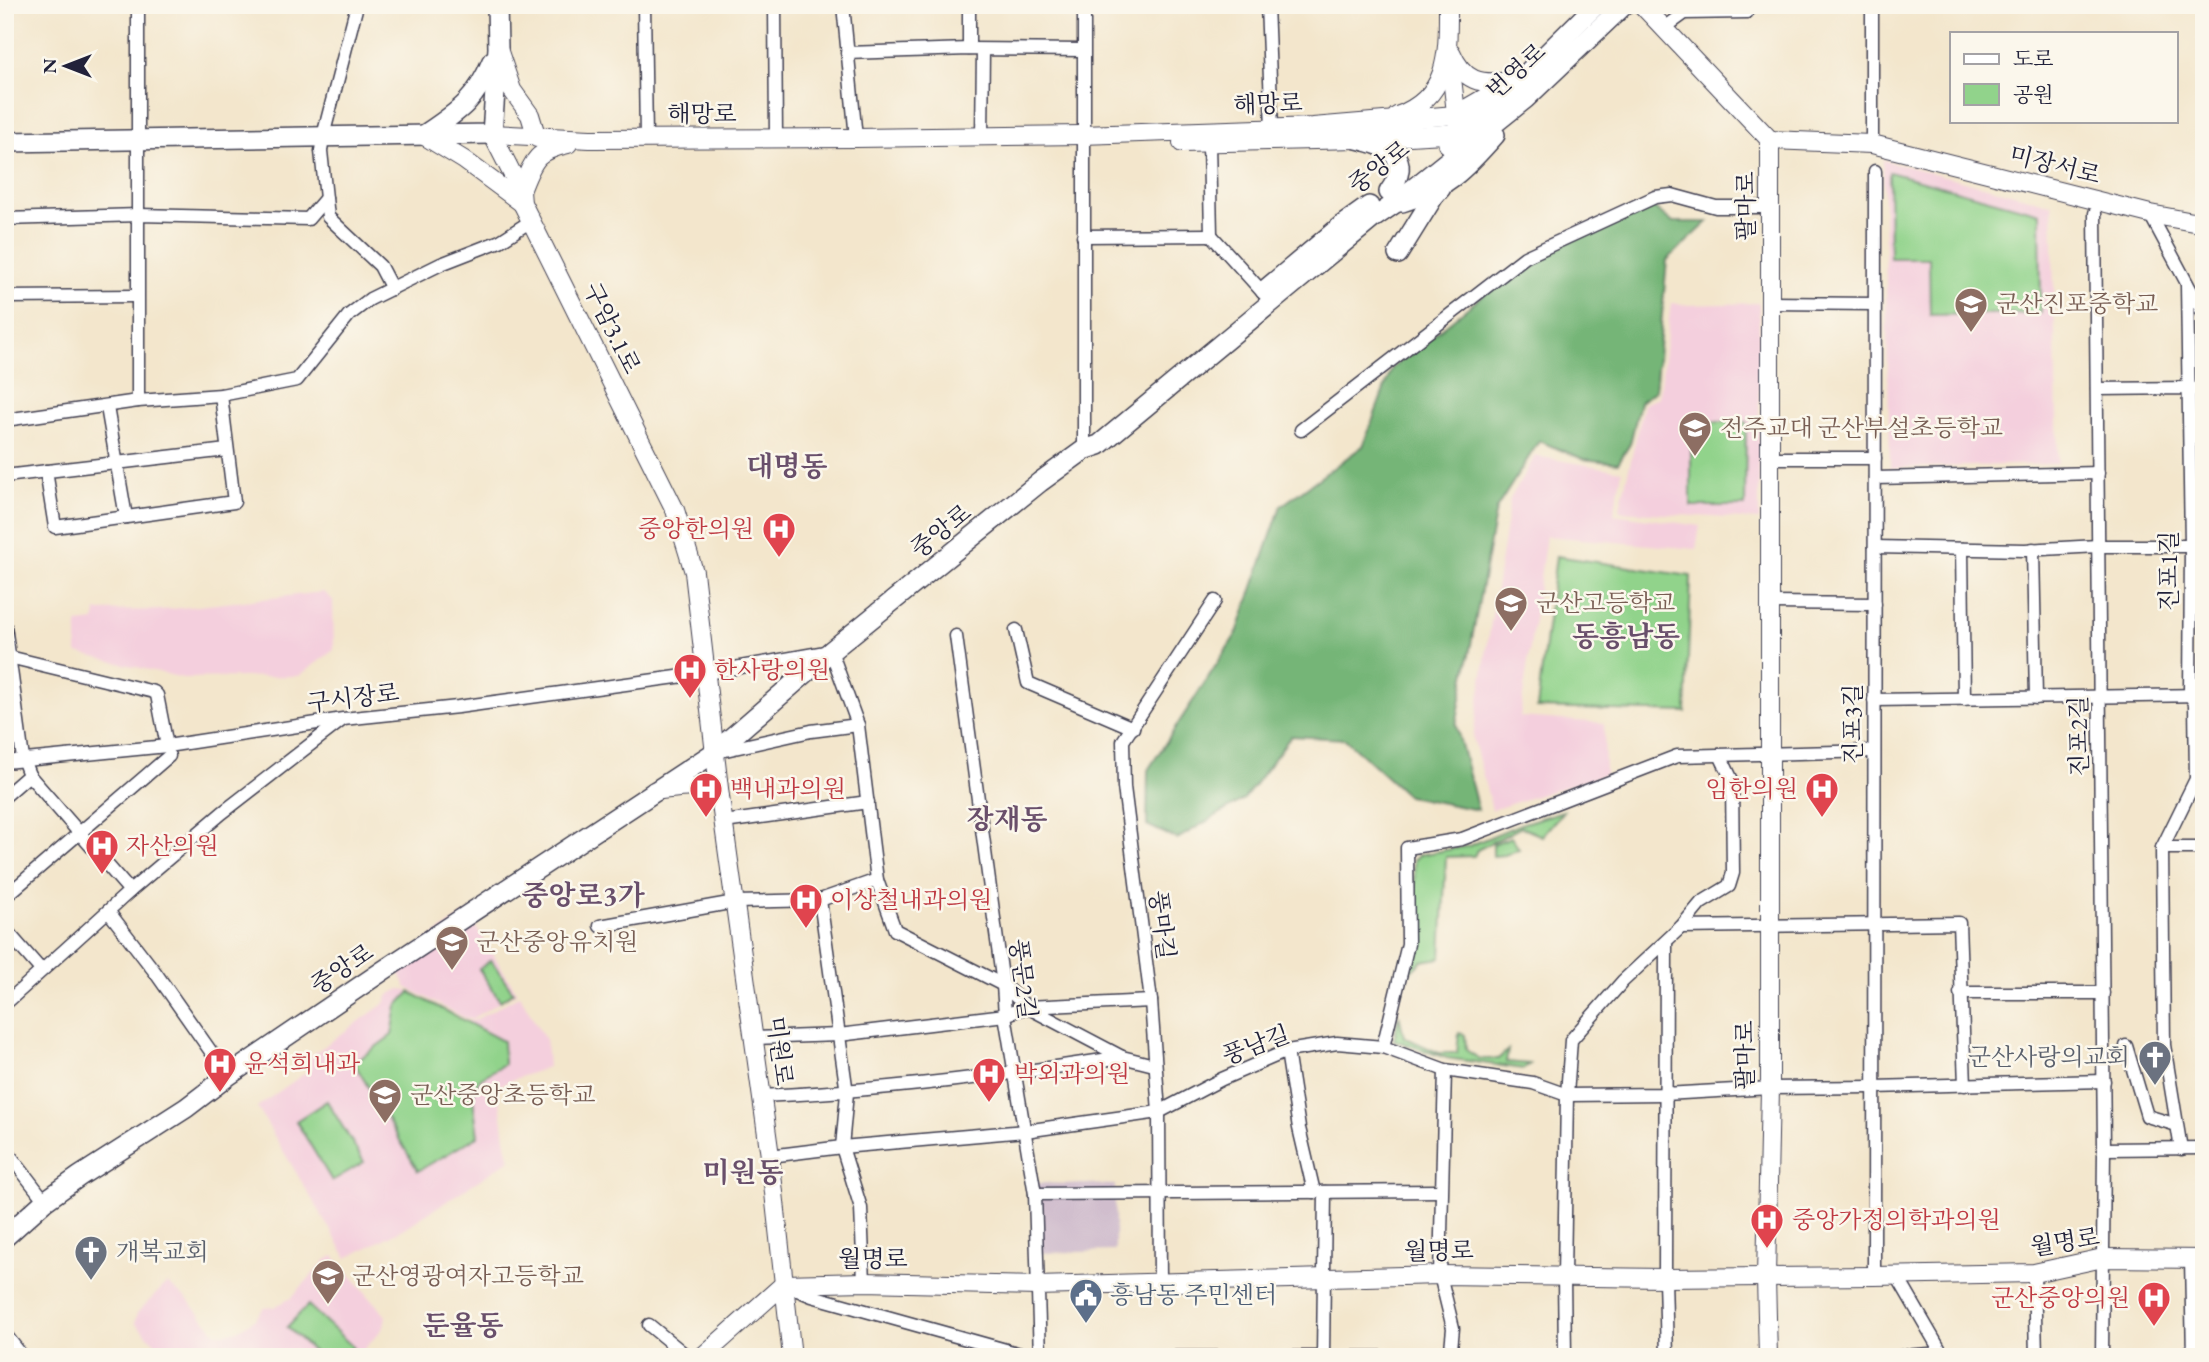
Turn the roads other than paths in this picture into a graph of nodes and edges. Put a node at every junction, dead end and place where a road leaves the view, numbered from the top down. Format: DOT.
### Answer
graph roads {
  1 [pos="138,5"];
  2 [pos="358,5"];
  3 [pos="497,5"];
  4 [pos="644,5"];
  5 [pos="775,5"];
  6 [pos="843,5"];
  7 [pos="969,5"];
  8 [pos="1084,5"];
  9 [pos="1267,5"];
  10 [pos="1448,5"];
  11 [pos="1596,5"];
  12 [pos="1624,5"];
  13 [pos="1642,5"];
  14 [pos="1872,5"];
  15 [pos="1747,12"];
  16 [pos="1663,29"];
  17 [pos="1448,46"];
  18 [pos="498,48"];
  19 [pos="969,49"];
  20 [pos="984,50"];
  21 [pos="1083,50"];
  22 [pos="847,53"];
  23 [pos="1519,78"];
  24 [pos="1525,99"];
  25 [pos="1455,114"];
  26 [pos="1384,121"];
  27 [pos="1272,128"];
  28 [pos="492,134"];
  29 [pos="423,135"];
  30 [pos="1082,135"];
  31 [pos="323,136"];
  32 [pos="982,136"];
  33 [pos="537,138"];
  34 [pos="646,138"];
  35 [pos="776,138"];
  36 [pos="856,138"];
  37 [pos="1465,138"];
  38 [pos="590,139"];
  39 [pos="1357,139"];
  40 [pos="138,140"];
  41 [pos="1770,140"];
  42 [pos="5,142"];
  43 [pos="1209,143"];
  44 [pos="1872,144"];
  45 [pos="1875,171"];
  46 [pos="1442,187"];
  47 [pos="521,197"];
  48 [pos="326,198"];
  49 [pos="1392,198"];
  50 [pos="1770,207"];
  51 [pos="2095,213"];
  52 [pos="2150,214"];
  53 [pos="139,215"];
  54 [pos="5,219"];
  55 [pos="1373,219"];
  56 [pos="531,221"];
  57 [pos="2204,224"];
  58 [pos="1211,235"];
  59 [pos="1083,236"];
  60 [pos="2187,284"];
  61 [pos="392,289"];
  62 [pos="137,296"];
  63 [pos="5,297"];
  64 [pos="1267,297"];
  65 [pos="1770,303"];
  66 [pos="1874,304"];
  67 [pos="2204,315"];
  68 [pos="2189,388"];
  69 [pos="2097,389"];
  70 [pos="2204,391"];
  71 [pos="221,395"];
  72 [pos="138,401"];
  73 [pos="107,407"];
  74 [pos="5,420"];
  75 [pos="1301,430"];
  76 [pos="226,450"];
  77 [pos="1084,450"];
  78 [pos="1770,458"];
  79 [pos="1875,458"];
  80 [pos="117,463"];
  81 [pos="46,471"];
  82 [pos="2098,473"];
  83 [pos="5,477"];
  84 [pos="1875,478"];
  85 [pos="126,517"];
  86 [pos="2098,546"];
  87 [pos="2197,546"];
  88 [pos="1875,547"];
  89 [pos="1962,549"];
  90 [pos="2033,549"];
  91 [pos="1215,601"];
  92 [pos="1770,603"];
  93 [pos="1875,604"];
  94 [pos="5,625"];
  95 [pos="1016,631"];
  96 [pos="956,636"];
  97 [pos="831,651"];
  98 [pos="7,656"];
  99 [pos="706,673"];
  100 [pos="2190,695"];
  101 [pos="2204,695"];
  102 [pos="2100,697"];
  103 [pos="2036,698"];
  104 [pos="1964,699"];
  105 [pos="1874,700"];
  106 [pos="343,719"];
  107 [pos="858,725"];
  108 [pos="1133,729"];
  109 [pos="168,751"];
  110 [pos="1874,751"];
  111 [pos="715,752"];
  112 [pos="1770,754"];
  113 [pos="1720,755"];
  114 [pos="23,760"];
  115 [pos="5,762"];
  116 [pos="29,775"];
  117 [pos="654,791"];
  118 [pos="5,796"];
  119 [pos="720,797"];
  120 [pos="868,803"];
  121 [pos="724,822"];
  122 [pos="80,832"];
  123 [pos="2162,848"];
  124 [pos="2204,848"];
  125 [pos="877,880"];
  126 [pos="130,891"];
  127 [pos="5,897"];
  128 [pos="820,900"];
  129 [pos="735,902"];
  130 [pos="108,911"];
  131 [pos="600,926"];
  132 [pos="1874,926"];
  133 [pos="1681,927"];
  134 [pos="1770,928"];
  135 [pos="5,929"];
  136 [pos="1666,942"];
  137 [pos="41,970"];
  138 [pos="1003,985"];
  139 [pos="1960,993"];
  140 [pos="2103,993"];
  141 [pos="1150,1001"];
  142 [pos="5,1004"];
  143 [pos="1027,1007"];
  144 [pos="1005,1015"];
  145 [pos="839,1035"];
  146 [pos="754,1038"];
  147 [pos="2126,1046"];
  148 [pos="1383,1048"];
  149 [pos="1287,1051"];
  150 [pos="1122,1057"];
  151 [pos="1154,1065"];
  152 [pos="1445,1070"];
  153 [pos="1017,1074"];
  154 [pos="229,1076"];
  155 [pos="2104,1081"];
  156 [pos="1965,1084"];
  157 [pos="1874,1087"];
  158 [pos="1770,1088"];
  159 [pos="847,1093"];
  160 [pos="1665,1094"];
  161 [pos="1567,1095"];
  162 [pos="761,1096"];
  163 [pos="1159,1112"];
  164 [pos="2177,1125"];
  165 [pos="1025,1132"];
  166 [pos="842,1147"];
  167 [pos="2204,1148"];
  168 [pos="5,1149"];
  169 [pos="2104,1149"];
  170 [pos="2180,1149"];
  171 [pos="770,1156"];
  172 [pos="1441,1191"];
  173 [pos="1319,1192"];
  174 [pos="1161,1193"];
  175 [pos="1035,1194"];
  176 [pos="45,1201"];
  177 [pos="5,1237"];
  178 [pos="2103,1258"];
  179 [pos="2197,1259"];
  180 [pos="2034,1273"];
  181 [pos="1440,1275"];
  182 [pos="1564,1276"];
  183 [pos="1874,1276"];
  184 [pos="1897,1276"];
  185 [pos="1665,1278"];
  186 [pos="1766,1278"];
  187 [pos="1322,1279"];
  188 [pos="1160,1281"];
  189 [pos="864,1282"];
  190 [pos="784,1284"];
  191 [pos="1037,1286"];
  192 [pos="649,1325"];
  193 [pos="5,1334"];
  194 [pos="1943,1355"];
  195 [pos="1322,1356"];
  196 [pos="23,1357"];
  197 [pos="688,1357"];
  198 [pos="702,1357"];
  199 [pos="792,1357"];
  200 [pos="1031,1357"];
  201 [pos="1040,1357"];
  202 [pos="1175,1357"];
  203 [pos="1396,1357"];
  204 [pos="1446,1357"];
  205 [pos="1565,1357"];
  206 [pos="1667,1357"];
  207 [pos="1768,1357"];
  208 [pos="1892,1357"];
  209 [pos="2036,1357"];
  210 [pos="2102,1357"];
  211 [pos="2193,1357"];
  1 -- 40 [label="street"];
  2 -- 31 [label="street"];
  3 -- 18 [label="main road"];
  4 -- 34 [label="street"];
  5 -- 35 [label="street"];
  6 -- 22 [label="street"];
  7 -- 19 [label="street"];
  8 -- 21 [label="street"];
  9 -- 27 [label="street"];
  10 -- 17 [label="street"];
  11 -- 23 [label="main road, 번영로"];
  12 -- 24 [label="main road, 번영로"];
  13 -- 16 [label="street, 팔마로"];
  14 -- 44 [label="street"];
  15 -- 16 [label="street"];
  16 -- 41 [label="street, 팔마로"];
  17 -- 23 [label="street"];
  17 -- 25 [label="street"];
  17 -- 26 [label="street"];
  18 -- 28 [label="main road"];
  18 -- 29 [label="main road"];
  18 -- 33 [label="street"];
  19 -- 20 [label="street"];
  19 -- 22 [label="street"];
  20 -- 21 [label="street"];
  20 -- 32 [label="street"];
  21 -- 30 [label="street"];
  22 -- 36 [label="street"];
  23 -- 25 [label="street"];
  23 -- 37 [label="main road, 번영로"];
  24 -- 37 [label="main road, 번영로"];
  24 -- 46 [label="main road"];
  25 -- 26 [label="street, 해망로"];
  25 -- 37 [label="street"];
  26 -- 27 [label="street, 해망로"];
  27 -- 30 [label="street, 해망로"];
  28 -- 29 [label="main road, 해망로"];
  28 -- 33 [label="street, 해망로"];
  28 -- 47 [label="street, 구암3.1로"];
  29 -- 31 [label="main road, 해망로"];
  29 -- 47 [label="street"];
  30 -- 32 [label="street, 해망로"];
  30 -- 43 [label="street, 해망로"];
  30 -- 59 [label="street"];
  31 -- 40 [label="main road, 해망로"];
  31 -- 48 [label="street"];
  32 -- 36 [label="street, 해망로"];
  33 -- 38 [label="street, 해망로"];
  34 -- 35 [label="street, 해망로"];
  34 -- 38 [label="street, 해망로"];
  35 -- 36 [label="street, 해망로"];
  37 -- 39 [label="street, 해망로"];
  37 -- 49 [label="main road, 중앙로"];
  38 -- 47 [label="street"];
  39 -- 43 [label="street, 해망로"];
  39 -- 49 [label="main road"];
  40 -- 42 [label="main road, 해망로"];
  40 -- 53 [label="street"];
  41 -- 44 [label="street, 미장서로"];
  41 -- 50 [label="street, 팔마로"];
  43 -- 58 [label="street, 해망로"];
  44 -- 52 [label="street, 미장서로"];
  45 -- 66 [label="street, 진포3길"];
  46 -- 49 [label="main road"];
  46 -- 55 [label="main road"];
  47 -- 56 [label="street, 구암3.1로"];
  48 -- 53 [label="street"];
  48 -- 61 [label="street"];
  49 -- 55 [label="main road, 중앙로"];
  49 -- 64 [label="main road, 중앙로"];
  50 -- 65 [label="street, 팔마로"];
  50 -- 75 [label="street"];
  51 -- 69 [label="street, 진포2길"];
  52 -- 57 [label="street, 미장서로"];
  52 -- 60 [label="street"];
  53 -- 54 [label="street"];
  53 -- 62 [label="street"];
  55 -- 64 [label="main road, 중앙로"];
  56 -- 61 [label="street"];
  56 -- 99 [label="street, 구암3.1로"];
  58 -- 59 [label="street"];
  58 -- 64 [label="street"];
  59 -- 77 [label="street"];
  60 -- 67 [label="street"];
  60 -- 68 [label="street, 진포1길"];
  61 -- 71 [label="street"];
  62 -- 63 [label="street"];
  62 -- 72 [label="street"];
  64 -- 77 [label="main road, 중앙로"];
  65 -- 66 [label="street"];
  65 -- 78 [label="street, 팔마로"];
  66 -- 79 [label="street, 진포3길"];
  68 -- 69 [label="street"];
  68 -- 70 [label="street"];
  68 -- 87 [label="street, 진포1길"];
  69 -- 82 [label="street, 진포2길"];
  71 -- 72 [label="street"];
  71 -- 76 [label="street"];
  72 -- 73 [label="street"];
  73 -- 74 [label="street"];
  73 -- 80 [label="street"];
  76 -- 80 [label="street"];
  76 -- 85 [label="street"];
  77 -- 97 [label="main road, 중앙로"];
  78 -- 79 [label="street"];
  78 -- 92 [label="street, 팔마로"];
  79 -- 84 [label="street, 진포3길"];
  80 -- 81 [label="street"];
  80 -- 85 [label="street"];
  81 -- 83 [label="street"];
  81 -- 85 [label="street"];
  82 -- 84 [label="street"];
  82 -- 86 [label="street, 진포2길"];
  84 -- 88 [label="street, 진포3길"];
  86 -- 87 [label="street"];
  86 -- 90 [label="street"];
  86 -- 102 [label="street, 진포2길"];
  87 -- 100 [label="street, 진포1길"];
  88 -- 89 [label="street"];
  88 -- 93 [label="street, 진포3길"];
  89 -- 90 [label="street"];
  89 -- 104 [label="street"];
  90 -- 103 [label="street"];
  91 -- 108 [label="street, 풍마길"];
  92 -- 93 [label="street"];
  92 -- 112 [label="street, 팔마로"];
  93 -- 105 [label="street, 진포3길"];
  94 -- 98 [label="street"];
  95 -- 108 [label="street"];
  96 -- 138 [label="street, 풍문2길"];
  97 -- 99 [label="street, 중앙로"];
  97 -- 107 [label="street"];
  97 -- 111 [label="main road, 중앙로"];
  98 -- 109 [label="street"];
  98 -- 114 [label="street"];
  99 -- 106 [label="street, 구시장로"];
  99 -- 111 [label="street, 구암3.1로"];
  100 -- 101 [label="street"];
  100 -- 102 [label="street"];
  100 -- 123 [label="street, 진포1길"];
  102 -- 103 [label="street"];
  102 -- 140 [label="street, 진포2길"];
  103 -- 104 [label="street"];
  104 -- 105 [label="street"];
  105 -- 110 [label="street, 진포3길"];
  106 -- 109 [label="street, 구시장로"];
  106 -- 126 [label="street"];
  107 -- 111 [label="street, 중앙로"];
  107 -- 120 [label="street"];
  108 -- 141 [label="street, 풍마길"];
  109 -- 114 [label="street, 구시장로"];
  109 -- 122 [label="street"];
  110 -- 112 [label="street"];
  110 -- 132 [label="street, 진포3길"];
  111 -- 117 [label="main road, 중앙로"];
  111 -- 119 [label="street, 미원로"];
  112 -- 113 [label="street"];
  112 -- 134 [label="street, 팔마로"];
  113 -- 133 [label="street"];
  113 -- 148 [label="street"];
  114 -- 115 [label="street, 구시장로"];
  114 -- 116 [label="street"];
  116 -- 118 [label="street"];
  116 -- 122 [label="street"];
  117 -- 119 [label="street"];
  117 -- 154 [label="main road, 중앙로"];
  119 -- 121 [label="street, 미원로"];
  120 -- 121 [label="street"];
  120 -- 125 [label="street"];
  121 -- 129 [label="street, 미원로"];
  122 -- 126 [label="street"];
  122 -- 127 [label="street"];
  123 -- 124 [label="street"];
  123 -- 164 [label="street, 진포1길"];
  125 -- 128 [label="street"];
  125 -- 138 [label="street"];
  126 -- 130 [label="street"];
  128 -- 129 [label="street"];
  128 -- 145 [label="street"];
  129 -- 131 [label="street"];
  129 -- 146 [label="street, 미원로"];
  130 -- 137 [label="street"];
  130 -- 154 [label="street"];
  132 -- 134 [label="street"];
  132 -- 139 [label="street"];
  132 -- 157 [label="street, 진포3길"];
  133 -- 134 [label="street"];
  133 -- 136 [label="street"];
  134 -- 158 [label="street, 팔마로"];
  135 -- 137 [label="street"];
  136 -- 160 [label="street"];
  136 -- 161 [label="street"];
  137 -- 142 [label="street"];
  138 -- 143 [label="street"];
  138 -- 144 [label="street, 풍문2길"];
  139 -- 140 [label="street"];
  139 -- 156 [label="street"];
  140 -- 155 [label="street, 진포2길"];
  141 -- 143 [label="street"];
  141 -- 151 [label="street, 풍마길"];
  143 -- 144 [label="street"];
  143 -- 150 [label="street"];
  144 -- 145 [label="street"];
  144 -- 153 [label="street, 풍문2길"];
  145 -- 146 [label="street"];
  145 -- 159 [label="street"];
  146 -- 162 [label="street, 미원로"];
  147 -- 164 [label="street"];
  148 -- 149 [label="street, 풍남길"];
  148 -- 152 [label="street, 풍남길"];
  149 -- 163 [label="street, 풍남길"];
  149 -- 173 [label="street"];
  150 -- 151 [label="street"];
  150 -- 153 [label="street"];
  151 -- 163 [label="street, 풍마길"];
  152 -- 161 [label="street, 풍남길"];
  152 -- 172 [label="street"];
  153 -- 159 [label="street"];
  153 -- 165 [label="street, 풍문2길"];
  154 -- 176 [label="main road, 중앙로"];
  155 -- 156 [label="street, 풍남길"];
  155 -- 169 [label="street, 진포2길"];
  156 -- 157 [label="street, 풍남길"];
  157 -- 158 [label="street, 풍남길"];
  157 -- 183 [label="street, 진포3길"];
  158 -- 160 [label="street, 풍남길"];
  158 -- 186 [label="street, 팔마로"];
  159 -- 162 [label="street"];
  159 -- 166 [label="street"];
  160 -- 161 [label="street, 풍남길"];
  160 -- 185 [label="street"];
  161 -- 182 [label="street"];
  162 -- 171 [label="street, 미원로"];
  163 -- 165 [label="street, 풍남길"];
  163 -- 174 [label="street, 풍마길"];
  164 -- 170 [label="street, 진포1길"];
  165 -- 166 [label="street, 풍남길"];
  165 -- 175 [label="street, 풍문2길"];
  166 -- 171 [label="street, 풍남길"];
  166 -- 189 [label="street"];
  167 -- 170 [label="street"];
  168 -- 176 [label="street"];
  169 -- 170 [label="street"];
  169 -- 178 [label="street, 진포2길"];
  171 -- 190 [label="street, 미원로"];
  172 -- 173 [label="street"];
  172 -- 181 [label="street"];
  173 -- 174 [label="street"];
  173 -- 187 [label="street"];
  174 -- 175 [label="street"];
  174 -- 188 [label="street, 풍마길"];
  175 -- 191 [label="street, 풍문2길"];
  176 -- 177 [label="main road, 중앙로"];
  178 -- 179 [label="street, 월명로"];
  178 -- 180 [label="street, 월명로"];
  178 -- 210 [label="street, 진포2길"];
  179 -- 211 [label="street"];
  180 -- 184 [label="street, 월명로"];
  180 -- 209 [label="street"];
  181 -- 182 [label="street, 월명로"];
  181 -- 187 [label="street, 월명로"];
  181 -- 204 [label="street"];
  182 -- 185 [label="street, 월명로"];
  182 -- 205 [label="street"];
  183 -- 184 [label="street, 월명로"];
  183 -- 186 [label="street, 월명로"];
  184 -- 194 [label="street"];
  185 -- 186 [label="street, 월명로"];
  185 -- 206 [label="street"];
  186 -- 207 [label="street, 팔마로"];
  187 -- 188 [label="street, 월명로"];
  187 -- 195 [label="street"];
  188 -- 191 [label="street, 월명로"];
  189 -- 190 [label="street, 월명로"];
  189 -- 191 [label="street, 월명로"];
  190 -- 198 [label="street"];
  190 -- 199 [label="street, 미원로"];
  190 -- 200 [label="street"];
  191 -- 201 [label="street, 풍문2길"];
  192 -- 197 [label="street"];
  193 -- 196 [label="street"];
  194 -- 208 [label="street"];
  195 -- 202 [label="street"];
  195 -- 203 [label="street"];
}
